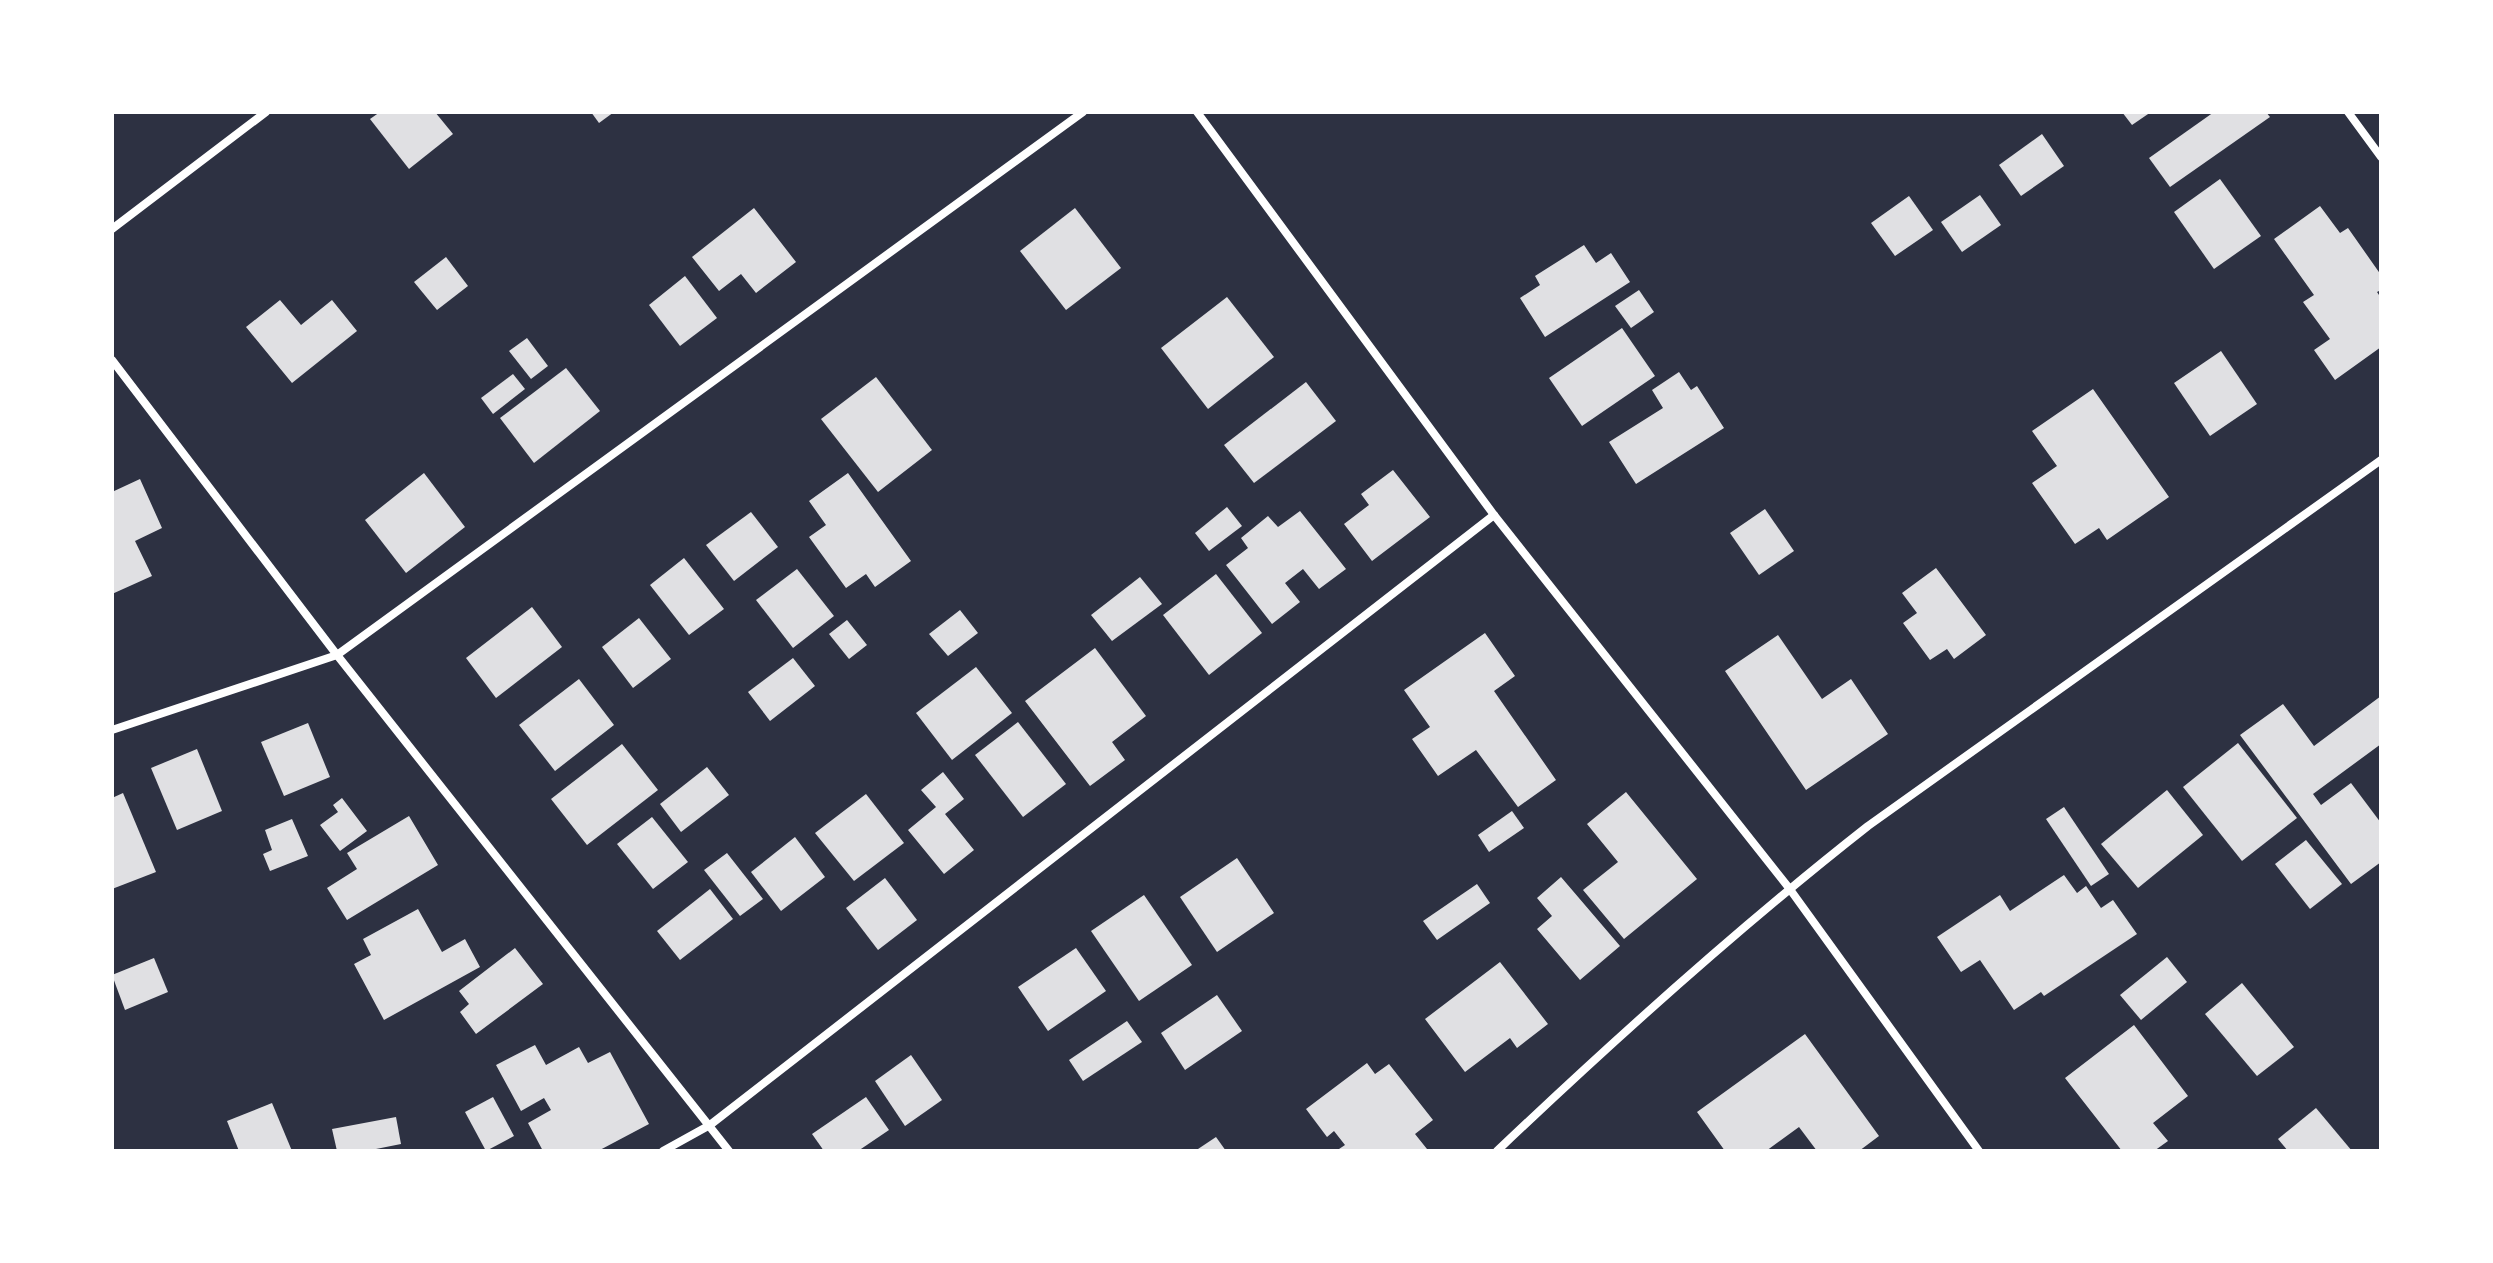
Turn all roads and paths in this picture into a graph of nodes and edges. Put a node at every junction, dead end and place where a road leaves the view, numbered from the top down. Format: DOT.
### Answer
graph roads {
  1 [pos="266,112"];
  2 [pos="1083,112"];
  3 [pos="1197,112"];
  4 [pos="2348,112"];
  5 [pos="2381,157"];
  6 [pos="112,229"];
  7 [pos="112,360"];
  8 [pos="2381,460"];
  9 [pos="1494,515"];
  10 [pos="337,655"];
  11 [pos="112,730"];
  12 [pos="1789,888"];
  13 [pos="710,1125"];
  14 [pos="663,1151"];
  15 [pos="729,1151"];
  16 [pos="1497,1151"];
  17 [pos="1979,1151"];
  1 -- 6 [label="street"];
  2 -- 10 [label="street"];
  3 -- 9 [label="street"];
  4 -- 5 [label="street"];
  7 -- 10 [label="street"];
  8 -- 12 [label="street"];
  9 -- 12 [label="street"];
  9 -- 13 [label="street"];
  10 -- 11 [label="street"];
  10 -- 13 [label="street"];
  12 -- 16 [label="street"];
  12 -- 17 [label="street"];
  13 -- 14 [label="street"];
  13 -- 15 [label="street"];
}
